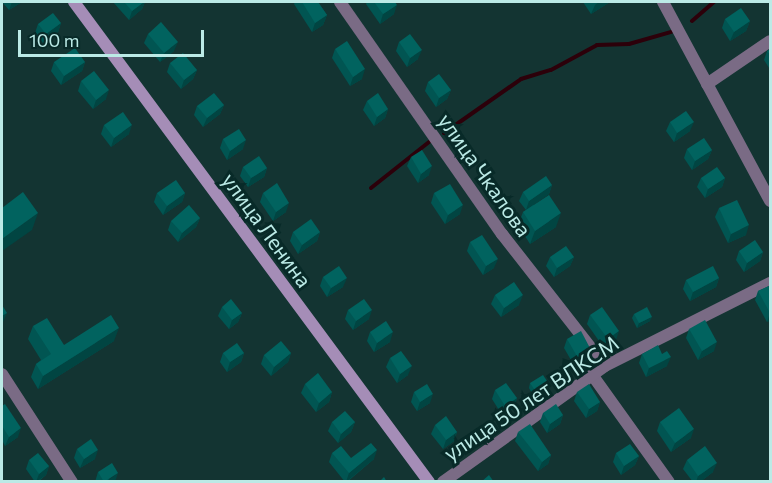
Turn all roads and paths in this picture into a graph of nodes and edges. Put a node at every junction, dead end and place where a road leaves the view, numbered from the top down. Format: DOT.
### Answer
graph roads {
  1 [pos="74,2"];
  2 [pos="340,2"];
  3 [pos="663,2"];
  4 [pos="771,40"];
  5 [pos="707,84"];
  6 [pos="771,201"];
  7 [pos="771,283"];
  8 [pos="605,366"];
  9 [pos="2,374"];
  10 [pos="593,376"];
  11 [pos="72,482"];
  12 [pos="429,482"];
  13 [pos="443,482"];
  14 [pos="669,482"];
  1 -- 12 [label="main road, улица Ленина"];
  2 -- 8 [label="street, улица Чкалова"];
  3 -- 5 [label="street"];
  4 -- 5 [label="street"];
  5 -- 6 [label="street"];
  7 -- 8 [label="street, улица 50 лет ВЛКСМ"];
  8 -- 10 [label="street, улица 50 лет ВЛКСМ"];
  9 -- 11 [label="street"];
  10 -- 13 [label="street, улица 50 лет ВЛКСМ"];
  10 -- 14 [label="street"];
}
